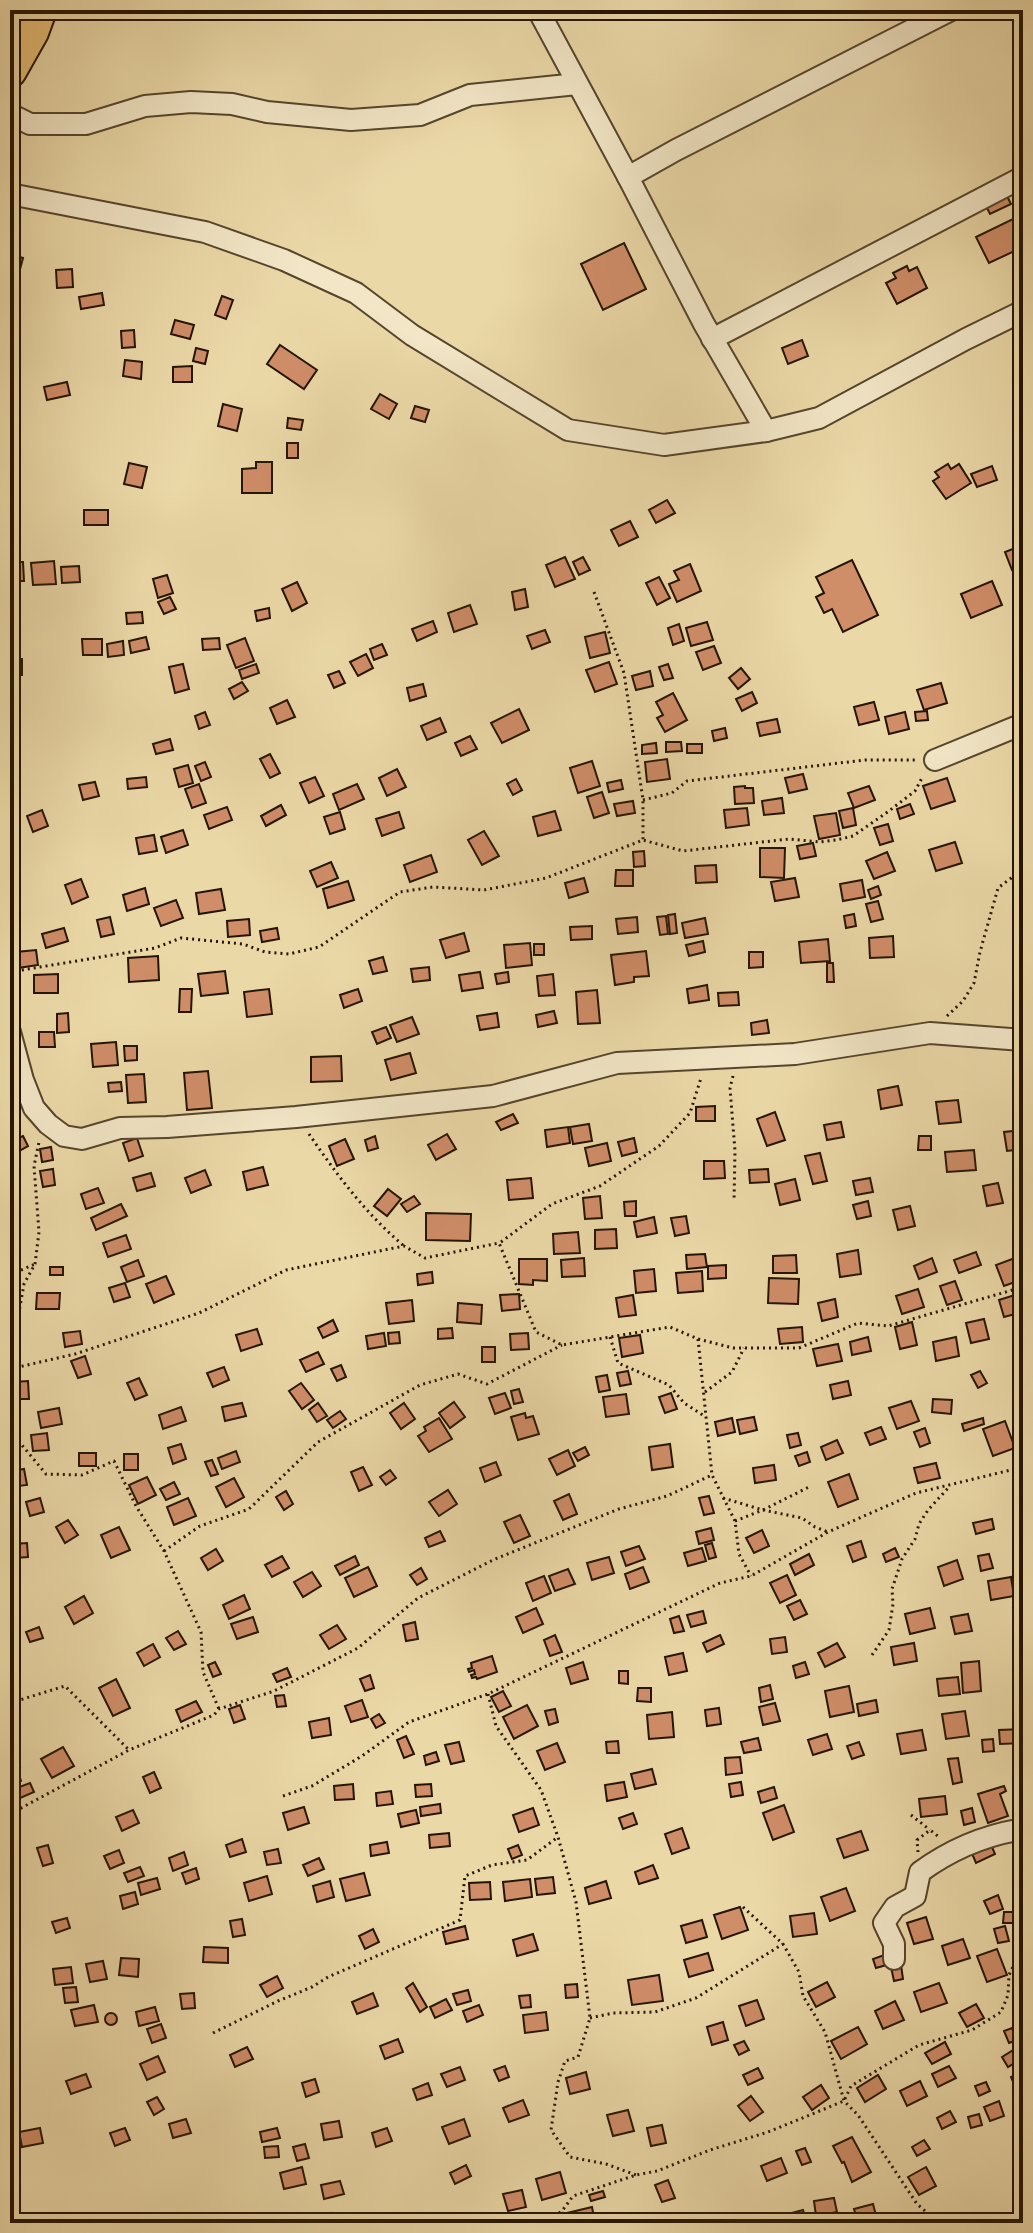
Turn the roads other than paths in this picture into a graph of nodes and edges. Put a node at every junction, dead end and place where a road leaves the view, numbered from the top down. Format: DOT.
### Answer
graph roads {
  1 [pos="40,10"];
  2 [pos="538,10"];
  3 [pos="951,10"];
  4 [pos="10,71"];
  5 [pos="577,84"];
  6 [pos="10,114"];
  7 [pos="628,177"];
  8 [pos="1023,177"];
  9 [pos="10,194"];
  10 [pos="1023,311"];
  11 [pos="712,339"];
  12 [pos="766,431"];
  13 [pos="1023,724"];
  14 [pos="935,760"];
  15 [pos="10,1032"];
  16 [pos="1023,1040"];
  17 [pos="1023,1829"];
  18 [pos="894,1959"];
  1 -- 4 [label="main road"];
  2 -- 5 [label="street"];
  3 -- 7 [label="street"];
  5 -- 6 [label="street"];
  5 -- 7 [label="street"];
  7 -- 11 [label="street"];
  8 -- 11 [label="street"];
  9 -- 12 [label="street"];
  10 -- 12 [label="street"];
  11 -- 12 [label="street"];
  13 -- 14 [label="street"];
  15 -- 16 [label="street"];
  17 -- 18 [label="street"];
}
